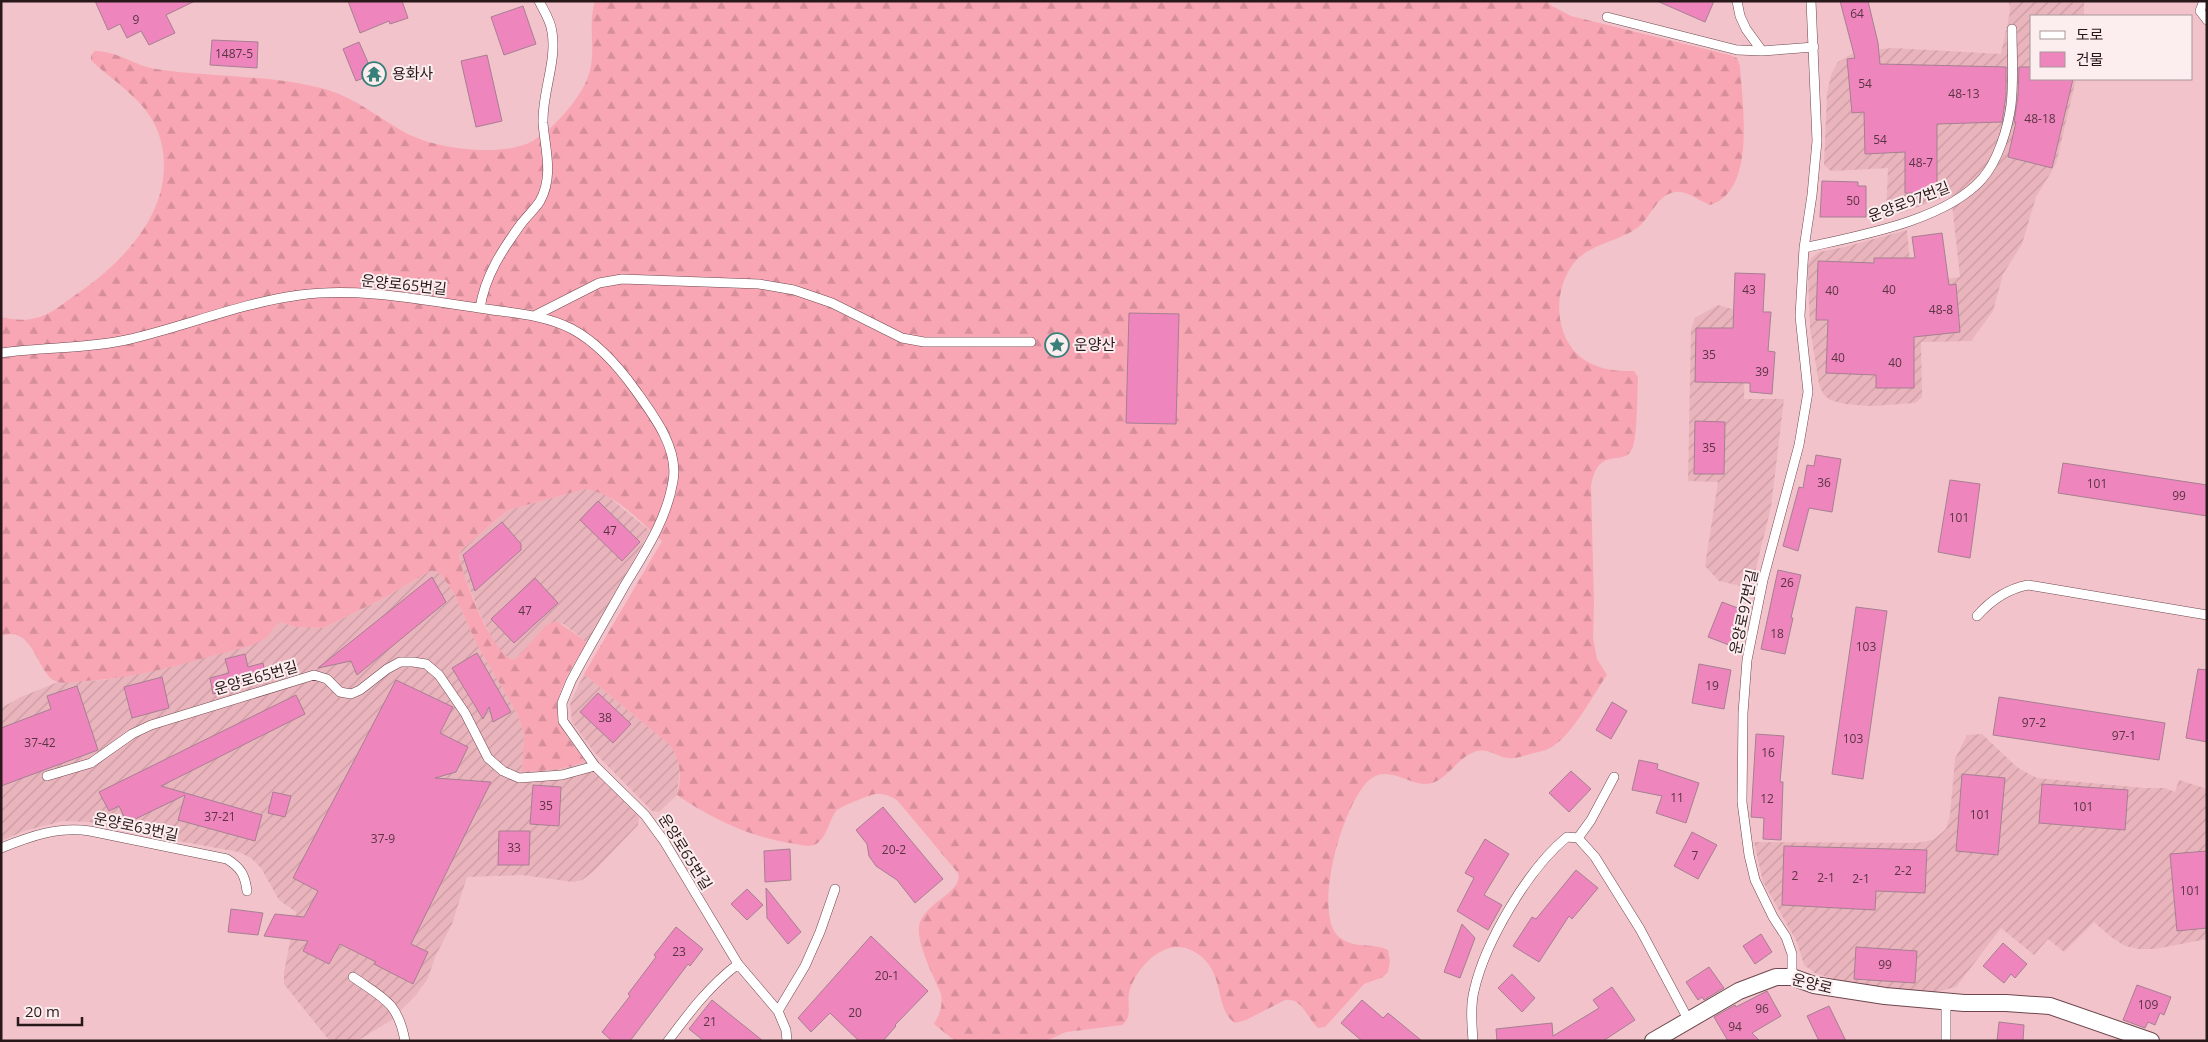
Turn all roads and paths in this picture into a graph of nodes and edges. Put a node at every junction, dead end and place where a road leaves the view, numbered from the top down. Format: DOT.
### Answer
graph roads {
  1 [pos="539,1"];
  2 [pos="1737,1"];
  3 [pos="1811,1"];
  4 [pos="2204,1"];
  5 [pos="1607,17"];
  6 [pos="2207,20"];
  7 [pos="2012,29"];
  8 [pos="1814,46"];
  9 [pos="1762,51"];
  10 [pos="1804,248"];
  11 [pos="480,308"];
  12 [pos="534,316"];
  13 [pos="1031,342"];
  14 [pos="1,353"];
  15 [pos="2207,615"];
  16 [pos="1977,616"];
  17 [pos="595,766"];
  18 [pos="47,776"];
  19 [pos="1614,777"];
  20 [pos="1578,838"];
  21 [pos="1,848"];
  22 [pos="835,889"];
  23 [pos="247,891"];
  24 [pos="738,964"];
  25 [pos="353,977"];
  26 [pos="1792,977"];
  27 [pos="1946,1002"];
  28 [pos="778,1011"];
  29 [pos="1688,1019"];
  30 [pos="405,1041"];
  31 [pos="668,1041"];
  32 [pos="787,1041"];
  33 [pos="1473,1041"];
  34 [pos="1653,1041"];
  35 [pos="1946,1041"];
  36 [pos="2151,1041"];
  1 -- 11 [label="lane"];
  2 -- 9 [label="lane"];
  3 -- 8 [label="lane, 운양로97번길"];
  4 -- 6 [label="lane"];
  5 -- 9 [label="lane"];
  7 -- 10 [label="lane, 운양로97번길"];
  8 -- 9 [label="lane"];
  8 -- 10 [label="lane, 운양로97번길"];
  10 -- 26 [label="lane, 운양로97번길"];
  11 -- 12 [label="lane, 운양로65번길"];
  11 -- 14 [label="lane, 운양로65번길"];
  12 -- 13 [label="lane"];
  12 -- 17 [label="lane, 운양로65번길"];
  15 -- 16 [label="lane"];
  17 -- 18 [label="lane, 운양로65번길"];
  17 -- 24 [label="lane, 운양로65번길"];
  19 -- 20 [label="lane"];
  20 -- 29 [label="lane"];
  20 -- 33 [label="lane"];
  21 -- 23 [label="lane, 운양로63번길"];
  22 -- 28 [label="lane"];
  24 -- 28 [label="lane, 운양로65번길"];
  24 -- 31 [label="lane"];
  25 -- 30 [label="lane"];
  26 -- 27 [label="street, 운양로"];
  26 -- 29 [label="street, 운양로"];
  27 -- 35 [label="lane"];
  27 -- 36 [label="street, 운양로"];
  28 -- 32 [label="lane, 운양로65번길"];
  29 -- 34 [label="street, 운양로"];
}
